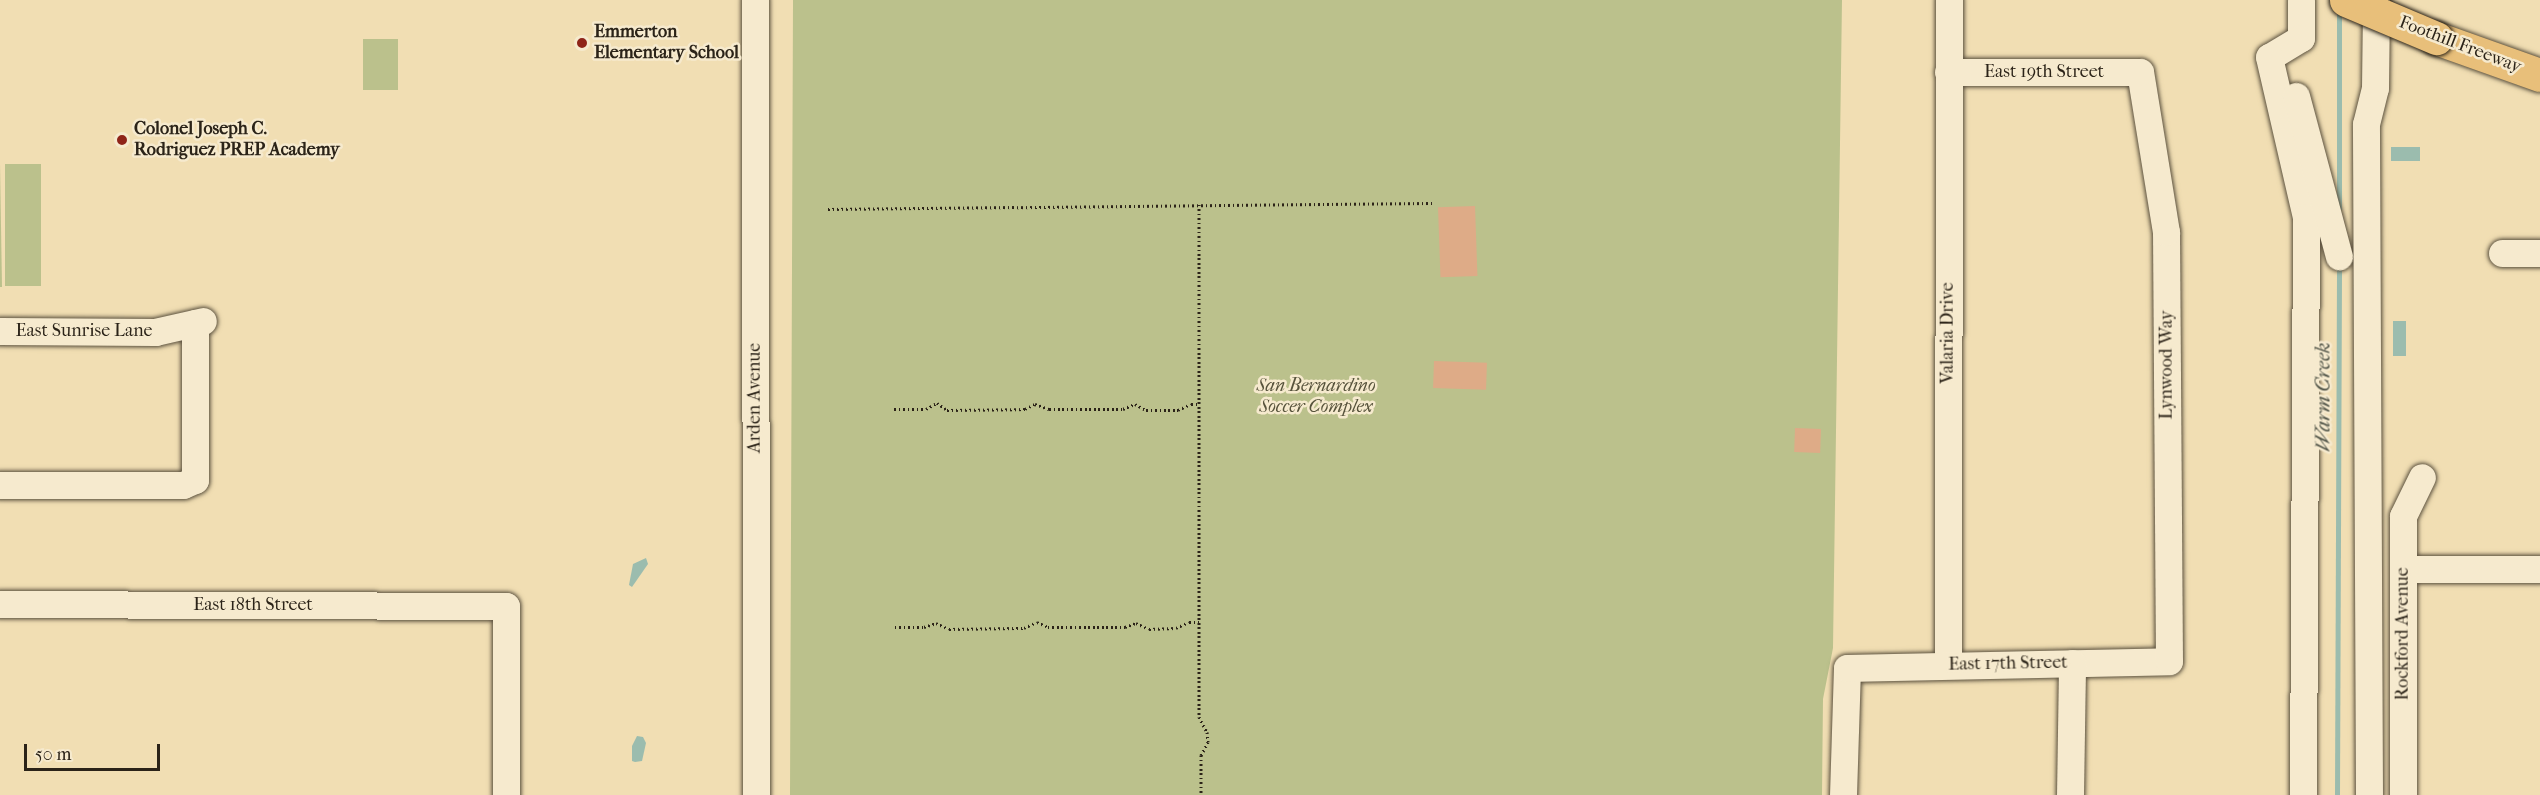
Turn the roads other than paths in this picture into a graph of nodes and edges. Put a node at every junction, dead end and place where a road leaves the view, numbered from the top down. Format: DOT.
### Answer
graph roads {
  1 [pos="755,0"];
  2 [pos="1949,0"];
  3 [pos="2301,0"];
  4 [pos="2346,0"];
  5 [pos="2376,0"];
  6 [pos="2283,48"];
  7 [pos="1948,72"];
  8 [pos="2140,72"];
  9 [pos="2540,75"];
  10 [pos="2502,253"];
  11 [pos="2540,253"];
  12 [pos="2339,256"];
  13 [pos="0,331"];
  14 [pos="2422,477"];
  15 [pos="0,485"];
  16 [pos="2403,569"];
  17 [pos="2540,569"];
  18 [pos="0,604"];
  19 [pos="2169,660"];
  20 [pos="2072,663"];
  21 [pos="1948,665"];
  22 [pos="507,795"];
  23 [pos="756,795"];
  24 [pos="1843,795"];
  25 [pos="2070,795"];
  26 [pos="2303,795"];
  27 [pos="2369,795"];
  28 [pos="2403,795"];
  1 -- 23 [label="street, Arden Avenue"];
  2 -- 7 [label="street, Valaria Drive"];
  3 -- 6 [label="street"];
  4 -- 9 [label="highway, Foothill Freeway, bridge"];
  5 -- 27 [label="street"];
  6 -- 12 [label="street"];
  6 -- 26 [label="street"];
  7 -- 8 [label="street, East 19th Street"];
  7 -- 21 [label="street, Valaria Drive"];
  8 -- 19 [label="street, Lynwood Way"];
  10 -- 11 [label="street"];
  13 -- 15 [label="street, East Sunrise Lane"];
  14 -- 16 [label="street, Rockford Avenue"];
  16 -- 17 [label="street"];
  16 -- 28 [label="street, Rockford Avenue"];
  18 -- 22 [label="street, East 18th Street"];
  19 -- 20 [label="street, East 17th Street"];
  20 -- 21 [label="street, East 17th Street"];
  20 -- 25 [label="street"];
  21 -- 24 [label="street, East 17th Street"];
}
